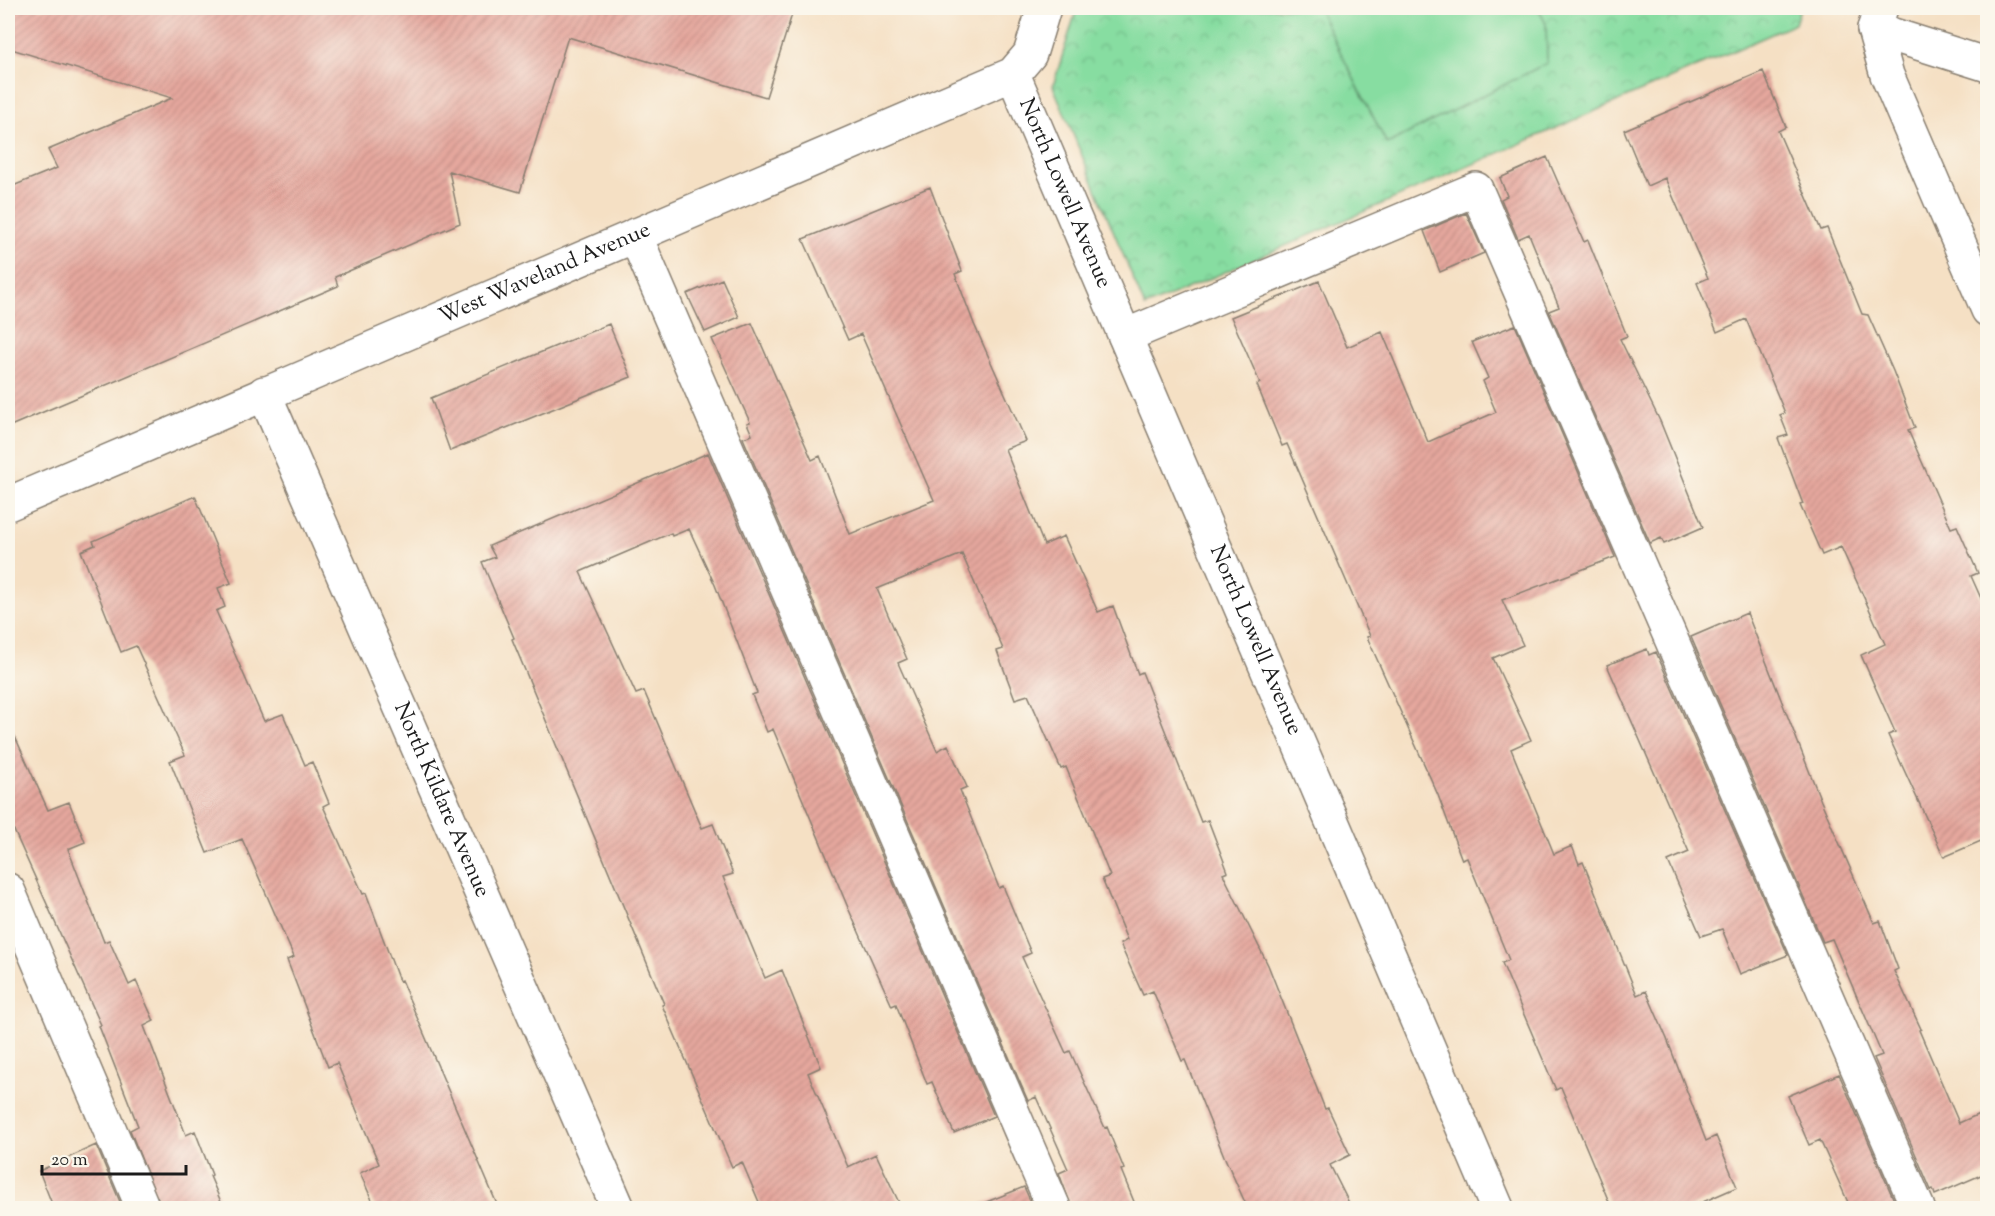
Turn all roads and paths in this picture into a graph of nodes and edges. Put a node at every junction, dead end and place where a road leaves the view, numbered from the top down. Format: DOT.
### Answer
graph roads {
  1 [pos="1044,8"];
  2 [pos="1878,18"];
  3 [pos="1988,65"];
  4 [pos="1013,74"];
  5 [pos="636,235"];
  6 [pos="1988,310"];
  7 [pos="1125,336"];
  8 [pos="264,393"];
  9 [pos="8,504"];
  10 [pos="8,890"];
  11 [pos="143,1209"];
  12 [pos="618,1209"];
  13 [pos="1054,1209"];
  14 [pos="1497,1209"];
  15 [pos="1918,1209"];
  1 -- 4 [label="street, West Waveland Avenue"];
  2 -- 3 [label="street"];
  2 -- 6 [label="street"];
  4 -- 5 [label="street, West Waveland Avenue"];
  4 -- 7 [label="street, North Lowell Avenue"];
  5 -- 8 [label="street, West Waveland Avenue"];
  5 -- 13 [label="street"];
  7 -- 14 [label="street, North Lowell Avenue"];
  7 -- 15 [label="street"];
  8 -- 9 [label="street, West Waveland Avenue"];
  8 -- 12 [label="street, North Kildare Avenue"];
  10 -- 11 [label="street"];
}
